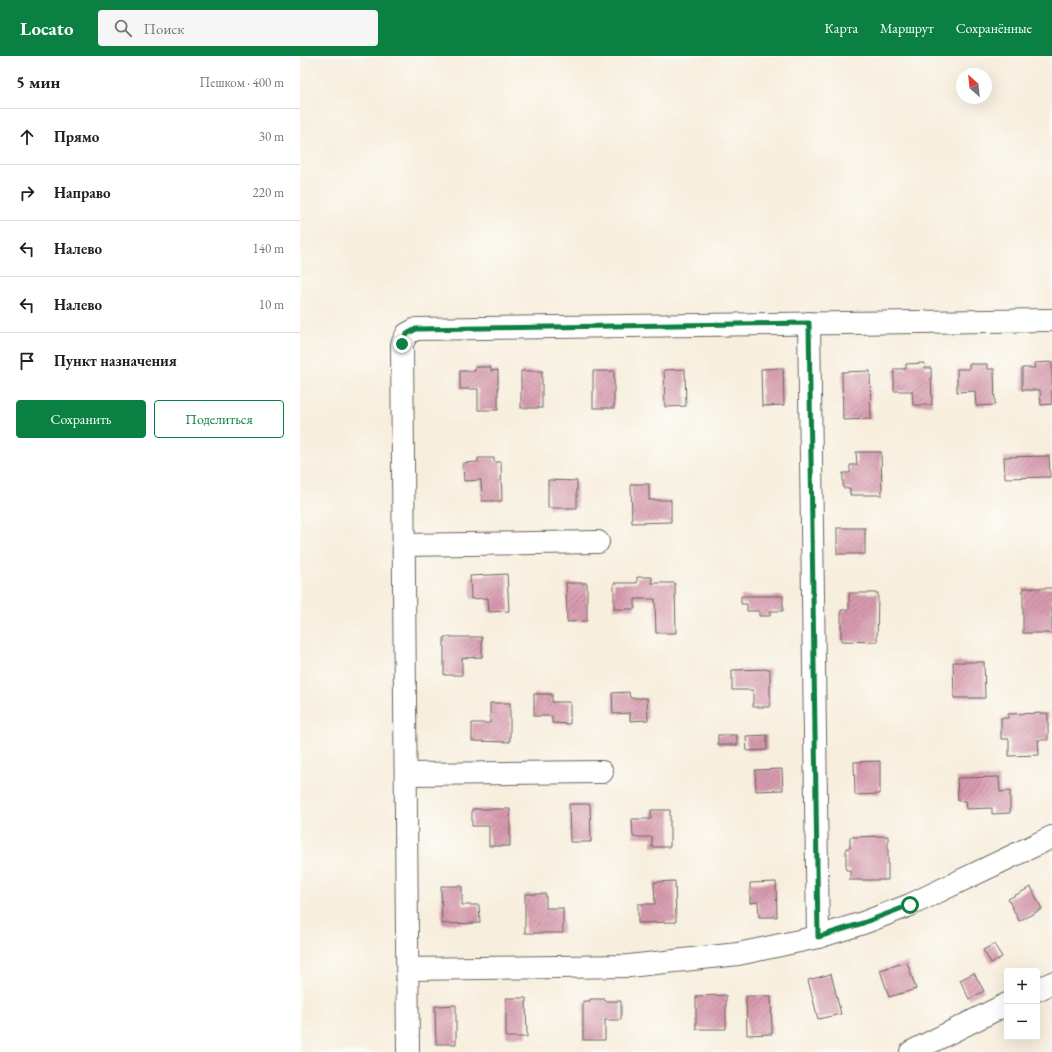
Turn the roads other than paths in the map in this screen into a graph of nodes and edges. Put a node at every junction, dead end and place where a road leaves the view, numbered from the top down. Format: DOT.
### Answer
graph roads {
  1 [pos="1052,320"];
  2 [pos="809,323"];
  3 [pos="598,542"];
  4 [pos="404,545"];
  5 [pos="602,772"];
  6 [pos="406,774"];
  7 [pos="1052,837"];
  8 [pos="818,937"];
  9 [pos="408,969"];
  10 [pos="1052,983"];
  11 [pos="1040,989"];
  12 [pos="1004,1006"];
  13 [pos="408,1052"];
  14 [pos="911,1052"];
  1 -- 2 [label="street"];
  2 -- 4 [label="street"];
  2 -- 8 [label="street"];
  3 -- 4 [label="street"];
  4 -- 6 [label="street"];
  5 -- 6 [label="street"];
  6 -- 9 [label="street"];
  7 -- 8 [label="street"];
  8 -- 9 [label="street"];
  9 -- 13 [label="street"];
  10 -- 11 [label="street"];
  12 -- 14 [label="street"];
}
